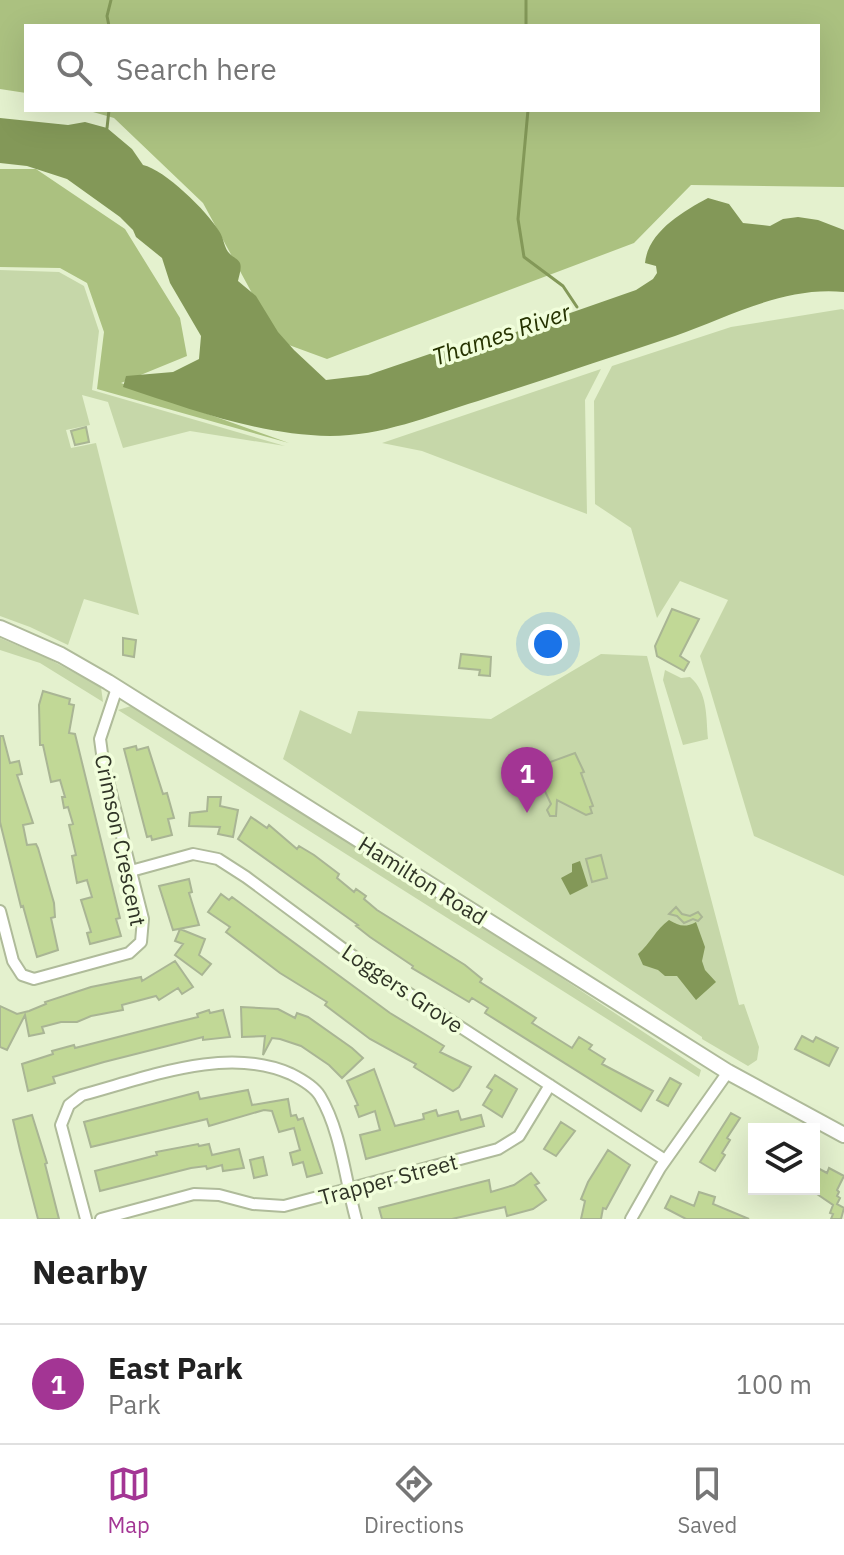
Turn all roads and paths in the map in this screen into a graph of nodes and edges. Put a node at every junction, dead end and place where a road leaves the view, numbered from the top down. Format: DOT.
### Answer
graph roads {
  1 [pos="0,628"];
  2 [pos="117,688"];
  3 [pos="131,871"];
  4 [pos="0,911"];
  5 [pos="728,1072"];
  6 [pos="550,1085"];
  7 [pos="844,1135"];
  8 [pos="665,1160"];
  9 [pos="347,1189"];
  10 [pos="86,1219"];
  11 [pos="101,1219"];
  12 [pos="356,1219"];
  13 [pos="631,1219"];
  1 -- 2 [label="main road, Hamilton Road"];
  2 -- 3 [label="street, Crimson Crescent"];
  2 -- 5 [label="main road, Hamilton Road"];
  3 -- 4 [label="street, Crimson Crescent"];
  3 -- 6 [label="street, Loggers Grove"];
  5 -- 7 [label="main road, Hamilton Road"];
  5 -- 8 [label="street"];
  6 -- 8 [label="street, Loggers Grove"];
  6 -- 9 [label="street, Trapper Street"];
  8 -- 13 [label="street"];
  9 -- 10 [label="street"];
  9 -- 11 [label="street, Trapper Street"];
  9 -- 12 [label="street"];
}
